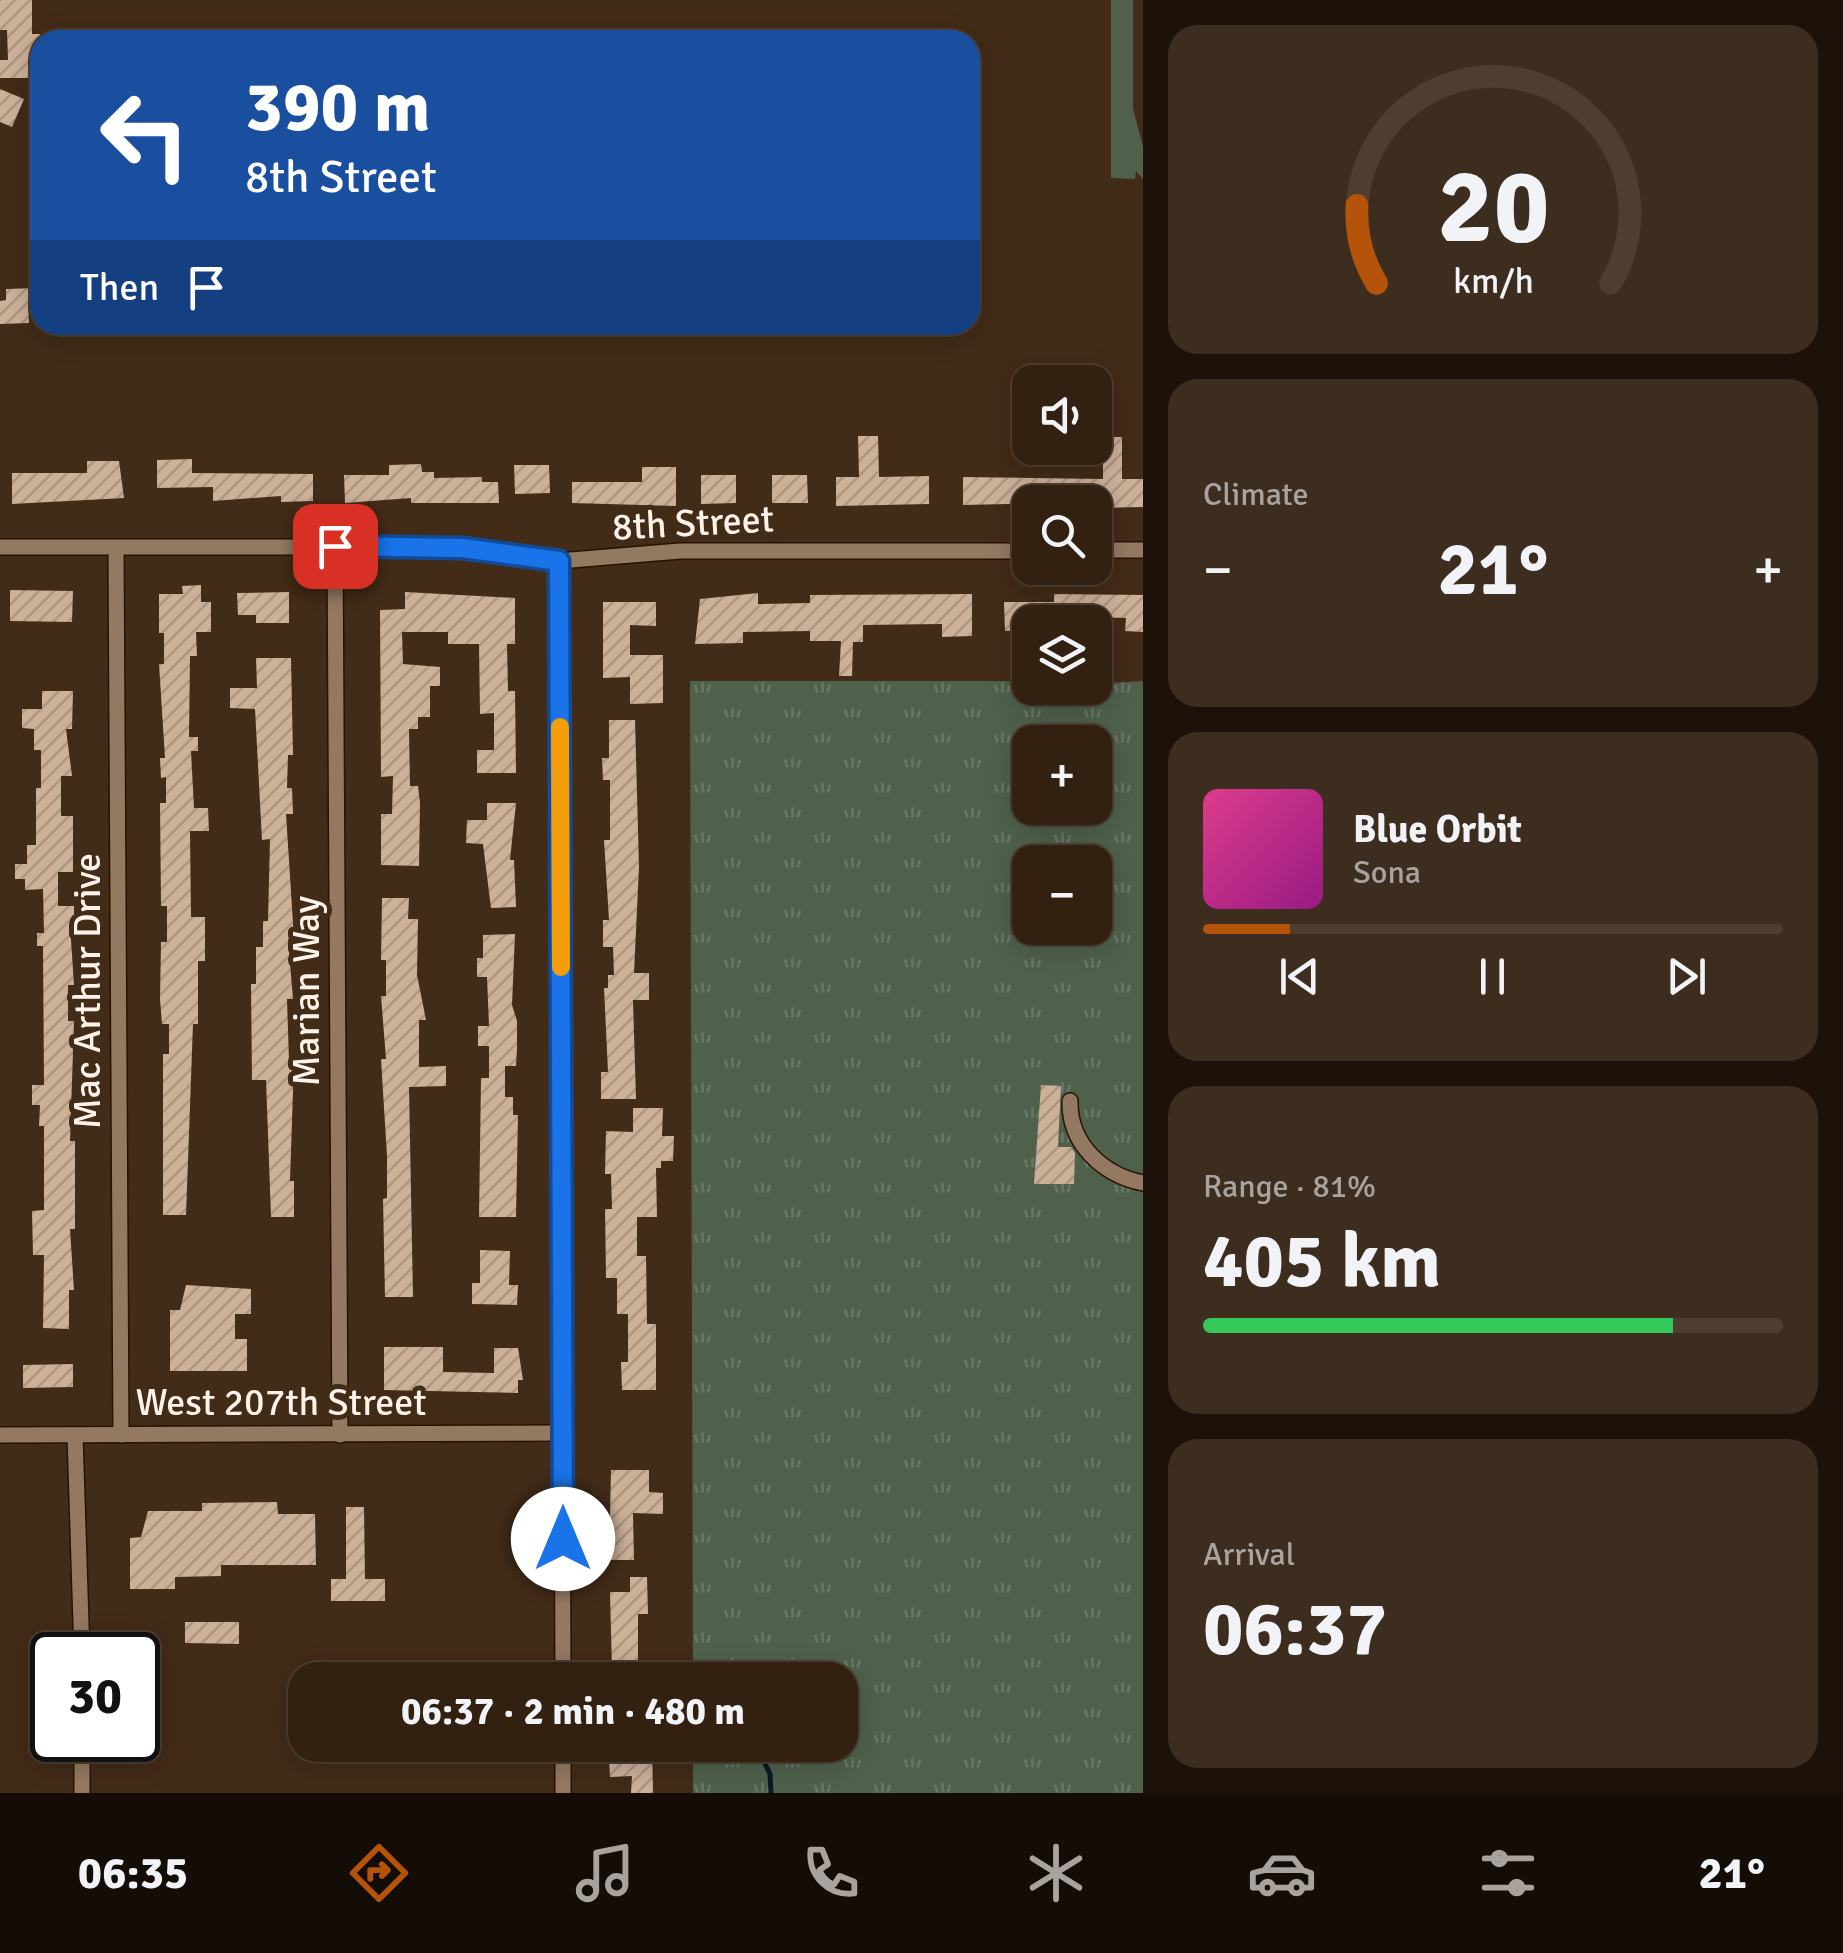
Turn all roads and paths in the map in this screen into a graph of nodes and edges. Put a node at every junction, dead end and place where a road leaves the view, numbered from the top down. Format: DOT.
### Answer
graph roads {
  1 [pos="0,546"];
  2 [pos="335,546"];
  3 [pos="116,548"];
  4 [pos="1012,550"];
  5 [pos="1112,550"];
  6 [pos="1143,550"];
  7 [pos="559,561"];
  8 [pos="1070,1102"];
  9 [pos="1143,1182"];
  10 [pos="563,1433"];
  11 [pos="121,1434"];
  12 [pos="0,1435"];
  13 [pos="75,1435"];
  14 [pos="340,1435"];
  15 [pos="81,1632"];
  16 [pos="563,1662"];
  17 [pos="82,1762"];
  18 [pos="563,1762"];
  19 [pos="82,1793"];
  20 [pos="563,1793"];
  1 -- 3 [label="street, 8th Street"];
  2 -- 3 [label="street, 8th Street"];
  2 -- 7 [label="street, 8th Street"];
  2 -- 14 [label="street, Marian Way"];
  3 -- 11 [label="street, Mac Arthur Drive"];
  4 -- 7 [label="street, 8th Street"];
  5 -- 6 [label="street"];
  7 -- 10 [label="street"];
  8 -- 9 [label="street"];
  10 -- 14 [label="street, West 207th Street"];
  10 -- 16 [label="street"];
  11 -- 13 [label="street, West 207th Street"];
  11 -- 14 [label="street, West 207th Street"];
  12 -- 13 [label="street, West 207th Street"];
  13 -- 15 [label="street"];
  17 -- 19 [label="street"];
  18 -- 20 [label="street"];
}
